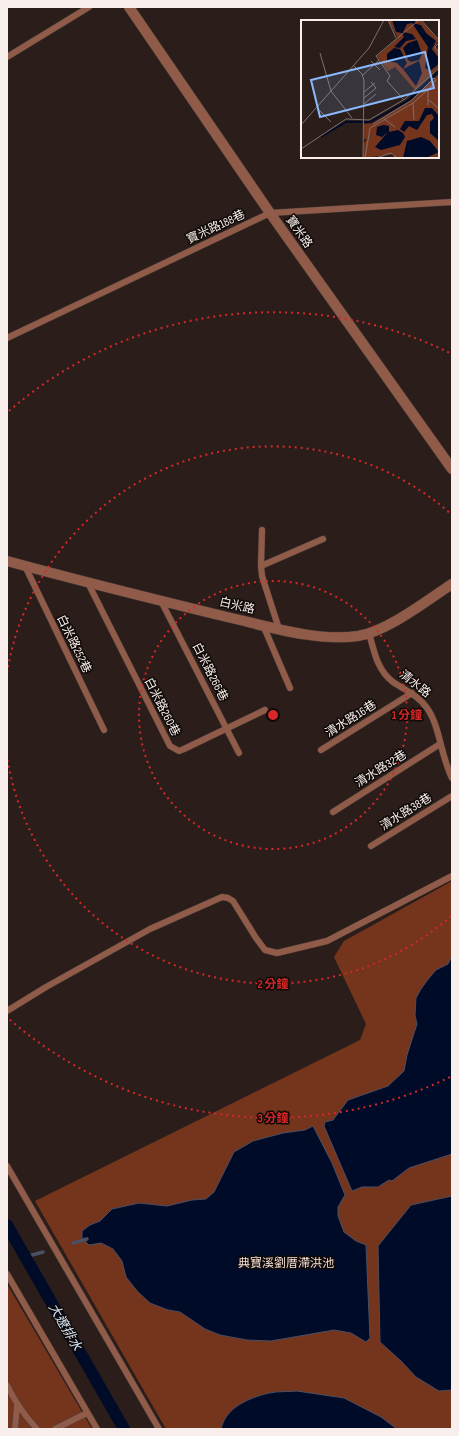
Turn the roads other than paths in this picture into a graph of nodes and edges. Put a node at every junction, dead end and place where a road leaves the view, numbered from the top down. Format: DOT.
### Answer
graph roads {
  1 [pos="89,7"];
  2 [pos="129,7"];
  3 [pos="7,57"];
  4 [pos="452,202"];
  5 [pos="270,213"];
  6 [pos="7,338"];
  7 [pos="452,469"];
  8 [pos="262,530"];
  9 [pos="323,539"];
  10 [pos="7,562"];
  11 [pos="25,566"];
  12 [pos="261,566"];
  13 [pos="88,583"];
  14 [pos="452,584"];
  15 [pos="160,601"];
  16 [pos="264,625"];
  17 [pos="279,629"];
  18 [pos="369,633"];
  19 [pos="290,688"];
  20 [pos="412,693"];
  21 [pos="265,710"];
  22 [pos="226,728"];
  23 [pos="104,730"];
  24 [pos="440,744"];
  25 [pos="321,750"];
  26 [pos="239,753"];
  27 [pos="452,778"];
  28 [pos="452,796"];
  29 [pos="333,812"];
  30 [pos="371,846"];
  31 [pos="452,876"];
  32 [pos="7,1011"];
  33 [pos="7,1166"];
  34 [pos="7,1274"];
  35 [pos="7,1385"];
  36 [pos="17,1405"];
  37 [pos="88,1413"];
  38 [pos="15,1429"];
  39 [pos="37,1429"];
  40 [pos="55,1429"];
  41 [pos="97,1429"];
  42 [pos="159,1429"];
  1 -- 3 [label="lane"];
  2 -- 5 [label="street, 寶米路"];
  4 -- 5 [label="lane, 寶米路188巷"];
  5 -- 6 [label="lane, 寶米路188巷"];
  5 -- 7 [label="street, 寶米路"];
  8 -- 12 [label="lane"];
  9 -- 12 [label="lane"];
  10 -- 11 [label="street, 白米路"];
  11 -- 13 [label="street, 白米路"];
  11 -- 23 [label="lane, 白米路252巷"];
  12 -- 17 [label="lane"];
  13 -- 15 [label="street, 白米路"];
  13 -- 22 [label="lane, 白米路260巷"];
  14 -- 18 [label="street, 白米路"];
  15 -- 16 [label="street, 白米路"];
  15 -- 22 [label="lane, 白米路266巷"];
  16 -- 17 [label="street, 白米路"];
  16 -- 19 [label="lane"];
  17 -- 18 [label="street, 白米路"];
  18 -- 20 [label="lane, 清水路"];
  20 -- 24 [label="lane, 清水路"];
  20 -- 25 [label="lane, 清水路16巷"];
  21 -- 22 [label="lane, 白米路260巷"];
  22 -- 26 [label="lane, 白米路266巷"];
  24 -- 27 [label="lane, 清水路"];
  24 -- 29 [label="lane, 清水路32巷"];
  28 -- 30 [label="lane, 清水路38巷"];
  31 -- 32 [label="lane"];
  33 -- 42 [label="lane"];
  34 -- 37 [label="lane"];
  35 -- 36 [label="lane"];
  36 -- 38 [label="lane"];
  36 -- 39 [label="lane"];
  37 -- 40 [label="lane"];
  37 -- 41 [label="lane"];
}
